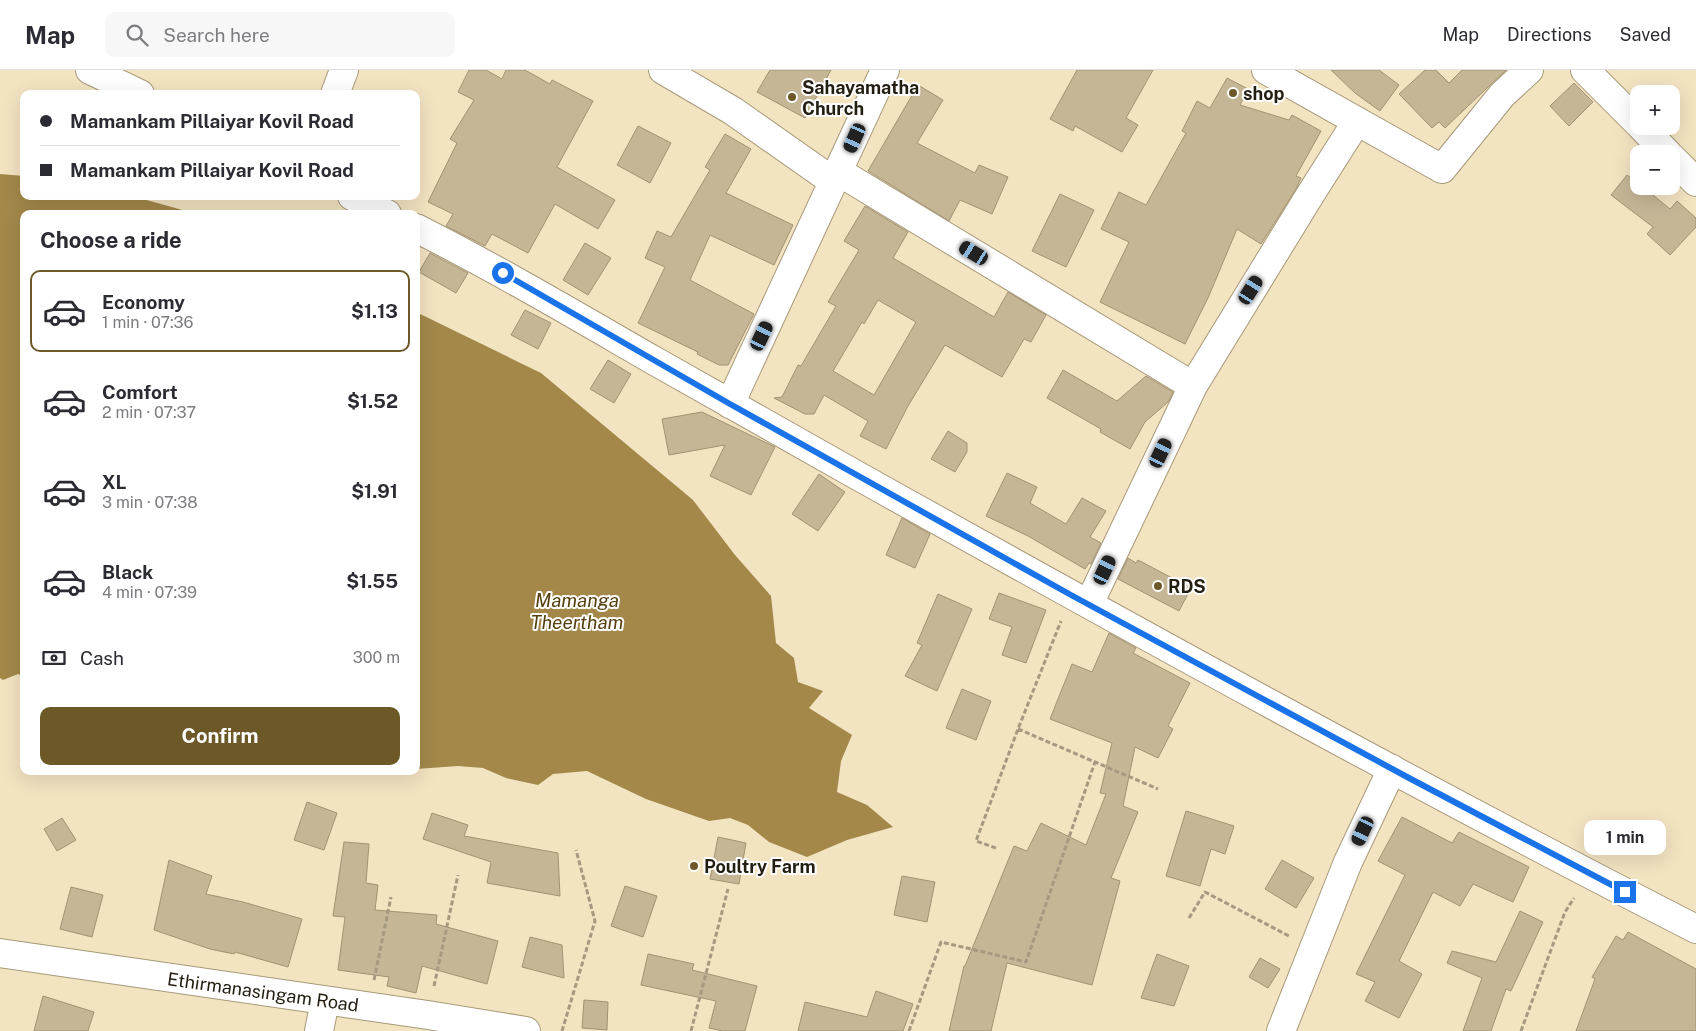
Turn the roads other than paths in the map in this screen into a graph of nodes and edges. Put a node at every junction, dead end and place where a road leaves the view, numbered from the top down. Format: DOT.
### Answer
graph roads {
  1 [pos="90,70"];
  2 [pos="344,70"];
  3 [pos="663,70"];
  4 [pos="885,70"];
  5 [pos="1266,70"];
  6 [pos="1529,70"];
  7 [pos="1585,70"];
  8 [pos="132,90"];
  9 [pos="336,90"];
  10 [pos="1630,115"];
  11 [pos="1357,122"];
  12 [pos="1650,135"];
  13 [pos="1659,145"];
  14 [pos="1680,166"];
  15 [pos="837,177"];
  16 [pos="1696,182"];
  17 [pos="360,200"];
  18 [pos="379,210"];
  19 [pos="420,230"];
  20 [pos="1193,386"];
  21 [pos="730,404"];
  22 [pos="1080,600"];
  23 [pos="1392,769"];
  24 [pos="1696,929"];
  25 [pos="0,953"];
  26 [pos="325,1001"];
  27 [pos="320,1031"];
  28 [pos="526,1031"];
  29 [pos="1281,1031"];
  1 -- 8 [label="street"];
  2 -- 9 [label="street"];
  3 -- 15 [label="street"];
  4 -- 15 [label="street"];
  5 -- 11 [label="street"];
  6 -- 11 [label="street"];
  7 -- 10 [label="street"];
  11 -- 20 [label="street"];
  12 -- 13 [label="street"];
  14 -- 16 [label="street"];
  15 -- 20 [label="street"];
  15 -- 21 [label="street"];
  17 -- 18 [label="street"];
  19 -- 21 [label="street"];
  20 -- 22 [label="street"];
  21 -- 22 [label="street"];
  22 -- 23 [label="street"];
  23 -- 24 [label="street"];
  23 -- 29 [label="street"];
  25 -- 26 [label="street, Ethirmanasingam Road"];
  26 -- 27 [label="street"];
  26 -- 28 [label="street, Ethirmanasingam Road"];
}
